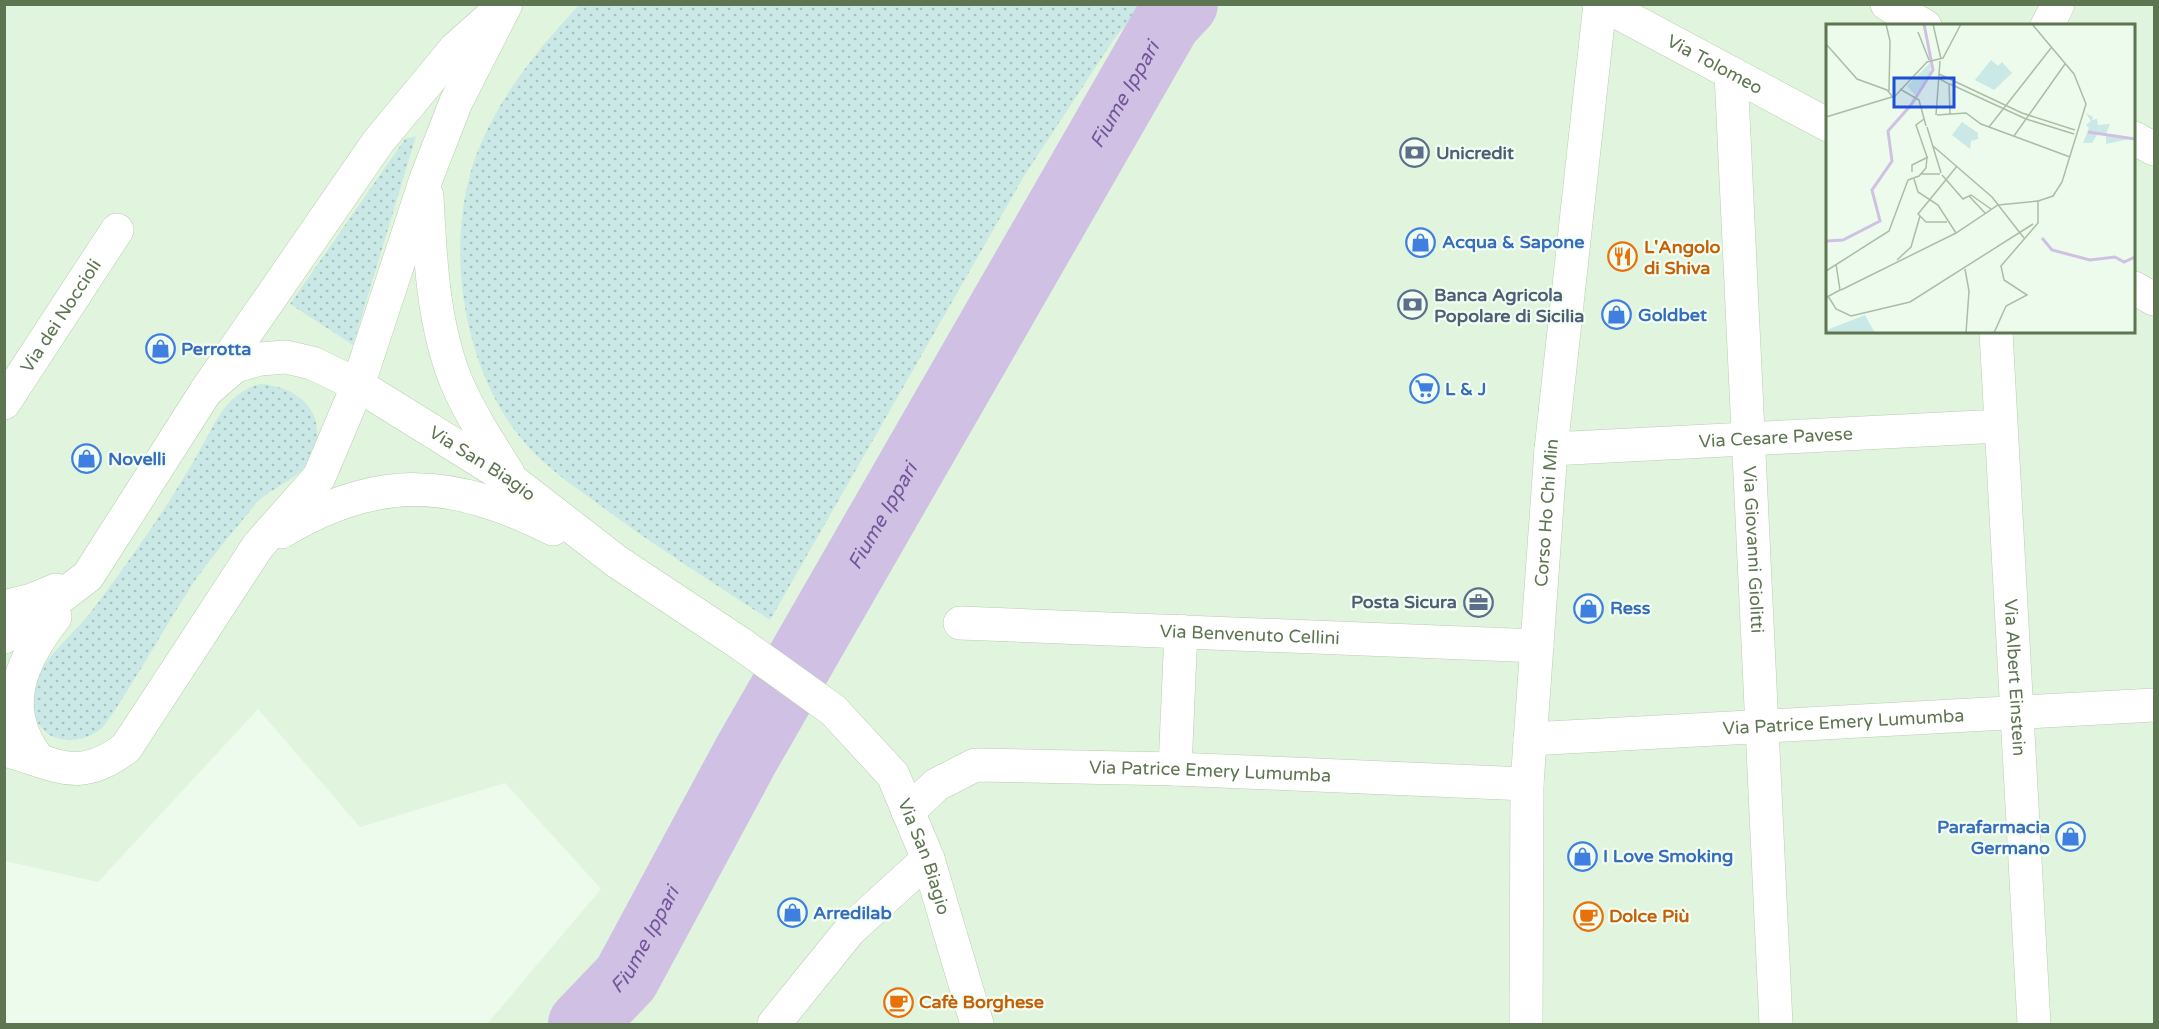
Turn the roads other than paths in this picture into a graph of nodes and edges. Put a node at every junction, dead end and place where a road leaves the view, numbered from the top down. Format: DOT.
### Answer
graph roads {
  1 [pos="505,4"];
  2 [pos="1601,4"];
  3 [pos="1887,4"];
  4 [pos="2058,4"];
  5 [pos="1922,24"];
  6 [pos="2048,24"];
  7 [pos="1731,73"];
  8 [pos="1826,123"];
  9 [pos="2135,139"];
  10 [pos="2154,149"];
  11 [pos="426,179"];
  12 [pos="117,230"];
  13 [pos="2135,289"];
  14 [pos="2154,299"];
  15 [pos="1996,333"];
  16 [pos="358,385"];
  17 [pos="206,391"];
  18 [pos="4,403"];
  19 [pos="2000,426"];
  20 [pos="1748,439"];
  21 [pos="1551,449"];
  22 [pos="514,482"];
  23 [pos="258,546"];
  24 [pos="616,561"];
  25 [pos="88,576"];
  26 [pos="4,607"];
  27 [pos="960,623"];
  28 [pos="1181,631"];
  29 [pos="4,637"];
  30 [pos="1537,646"];
  31 [pos="2154,705"];
  32 [pos="2016,713"];
  33 [pos="1762,726"];
  34 [pos="1530,739"];
  35 [pos="18,747"];
  36 [pos="1175,769"];
  37 [pos="1527,784"];
  38 [pos="908,812"];
  39 [pos="928,859"];
  40 [pos="774,1024"];
  41 [pos="977,1024"];
  42 [pos="1526,1024"];
  43 [pos="1776,1024"];
  44 [pos="2034,1024"];
  1 -- 11 [label="main road"];
  1 -- 17 [label="main road"];
  2 -- 7 [label="main road, Via Tolomeo"];
  2 -- 21 [label="main road, Corso Ho Chi Min"];
  3 -- 5 [label="main road"];
  4 -- 6 [label="main road"];
  7 -- 8 [label="main road, Via Tolomeo"];
  7 -- 20 [label="main road, Via Giovanni Giolitti"];
  9 -- 10 [label="main road"];
  11 -- 16 [label="main road"];
  11 -- 22 [label="main road"];
  12 -- 18 [label="main road, Via dei Noccioli"];
  13 -- 14 [label="main road"];
  15 -- 19 [label="main road, Via Albert Einstein"];
  16 -- 17 [label="main road, Via San Biagio"];
  16 -- 22 [label="main road, Via San Biagio"];
  16 -- 23 [label="main road"];
  17 -- 25 [label="main road"];
  19 -- 20 [label="main road, Via Cesare Pavese"];
  19 -- 32 [label="main road, Via Albert Einstein"];
  20 -- 21 [label="main road, Via Cesare Pavese"];
  20 -- 33 [label="main road, Via Giovanni Giolitti"];
  21 -- 30 [label="main road, Corso Ho Chi Min"];
  22 -- 24 [label="main road, Via San Biagio"];
  23 -- 24 [label="main road"];
  23 -- 35 [label="main road"];
  24 -- 38 [label="main road, Via San Biagio"];
  25 -- 26 [label="main road"];
  25 -- 29 [label="main road"];
  25 -- 35 [label="main road"];
  27 -- 28 [label="main road, Via Benvenuto Cellini"];
  28 -- 30 [label="main road, Via Benvenuto Cellini"];
  28 -- 36 [label="main road"];
  30 -- 34 [label="main road, Corso Ho Chi Min"];
  31 -- 32 [label="main road, Via Patrice Emery Lumumba"];
  32 -- 33 [label="main road, Via Patrice Emery Lumumba"];
  32 -- 44 [label="main road, Via Albert Einstein"];
  33 -- 34 [label="main road, Via Patrice Emery Lumumba"];
  33 -- 43 [label="main road, Via Giovanni Giolitti"];
  34 -- 37 [label="main road, Corso Ho Chi Min"];
  36 -- 37 [label="main road, Via Patrice Emery Lumumba"];
  36 -- 38 [label="main road, Via Patrice Emery Lumumba"];
  37 -- 42 [label="main road, Corso Ho Chi Min"];
  38 -- 39 [label="main road, Via San Biagio"];
  39 -- 40 [label="main road"];
  39 -- 41 [label="main road, Via San Biagio"];
}
